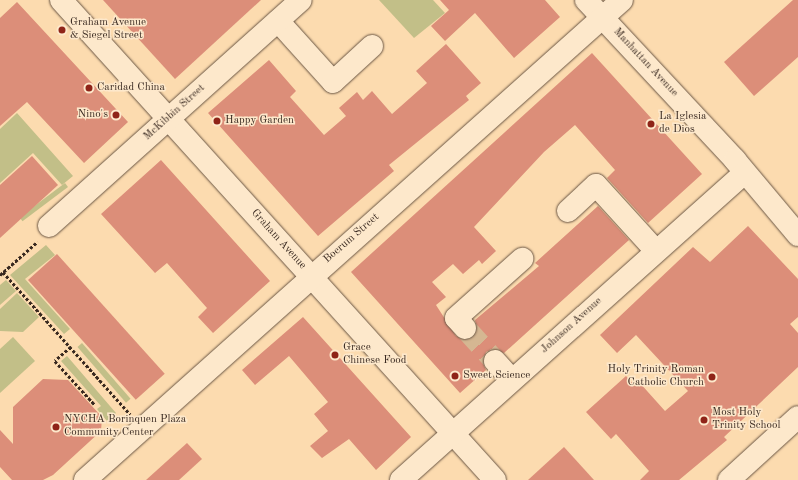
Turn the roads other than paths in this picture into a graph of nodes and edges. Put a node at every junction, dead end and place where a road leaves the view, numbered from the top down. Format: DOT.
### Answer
graph roads {
  1 [pos="61,0"];
  2 [pos="301,0"];
  3 [pos="586,0"];
  4 [pos="622,0"];
  5 [pos="603,17"];
  6 [pos="278,21"];
  7 [pos="372,46"];
  8 [pos="168,119"];
  9 [pos="744,173"];
  10 [pos="568,211"];
  11 [pos="45,232"];
  12 [pos="798,234"];
  13 [pos="656,251"];
  14 [pos="522,259"];
  15 [pos="310,276"];
  16 [pos="465,328"];
  17 [pos="495,361"];
  18 [pos="512,380"];
  19 [pos="798,417"];
  20 [pos="453,433"];
  21 [pos="84,480"];
  22 [pos="401,480"];
  23 [pos="495,480"];
  24 [pos="729,480"];
  1 -- 8 [label="street, Graham Avenue"];
  2 -- 6 [label="street, McKibbin Street"];
  3 -- 5 [label="street, Manhattan Avenue"];
  4 -- 5 [label="street, Boerum Street"];
  5 -- 9 [label="street, Manhattan Avenue"];
  5 -- 15 [label="street, Boerum Street"];
  6 -- 7 [label="street"];
  6 -- 8 [label="street, McKibbin Street"];
  8 -- 11 [label="street, McKibbin Street"];
  8 -- 15 [label="street, Graham Avenue"];
  9 -- 12 [label="street, Manhattan Avenue"];
  9 -- 13 [label="street, Johnson Avenue"];
  10 -- 13 [label="street"];
  13 -- 18 [label="street, Johnson Avenue"];
  14 -- 16 [label="street"];
  15 -- 20 [label="street, Graham Avenue"];
  15 -- 21 [label="street, Boerum Street"];
  17 -- 18 [label="street"];
  18 -- 20 [label="street, Johnson Avenue"];
  19 -- 24 [label="street"];
  20 -- 22 [label="street, Johnson Avenue"];
  20 -- 23 [label="street, Graham Avenue"];
}
